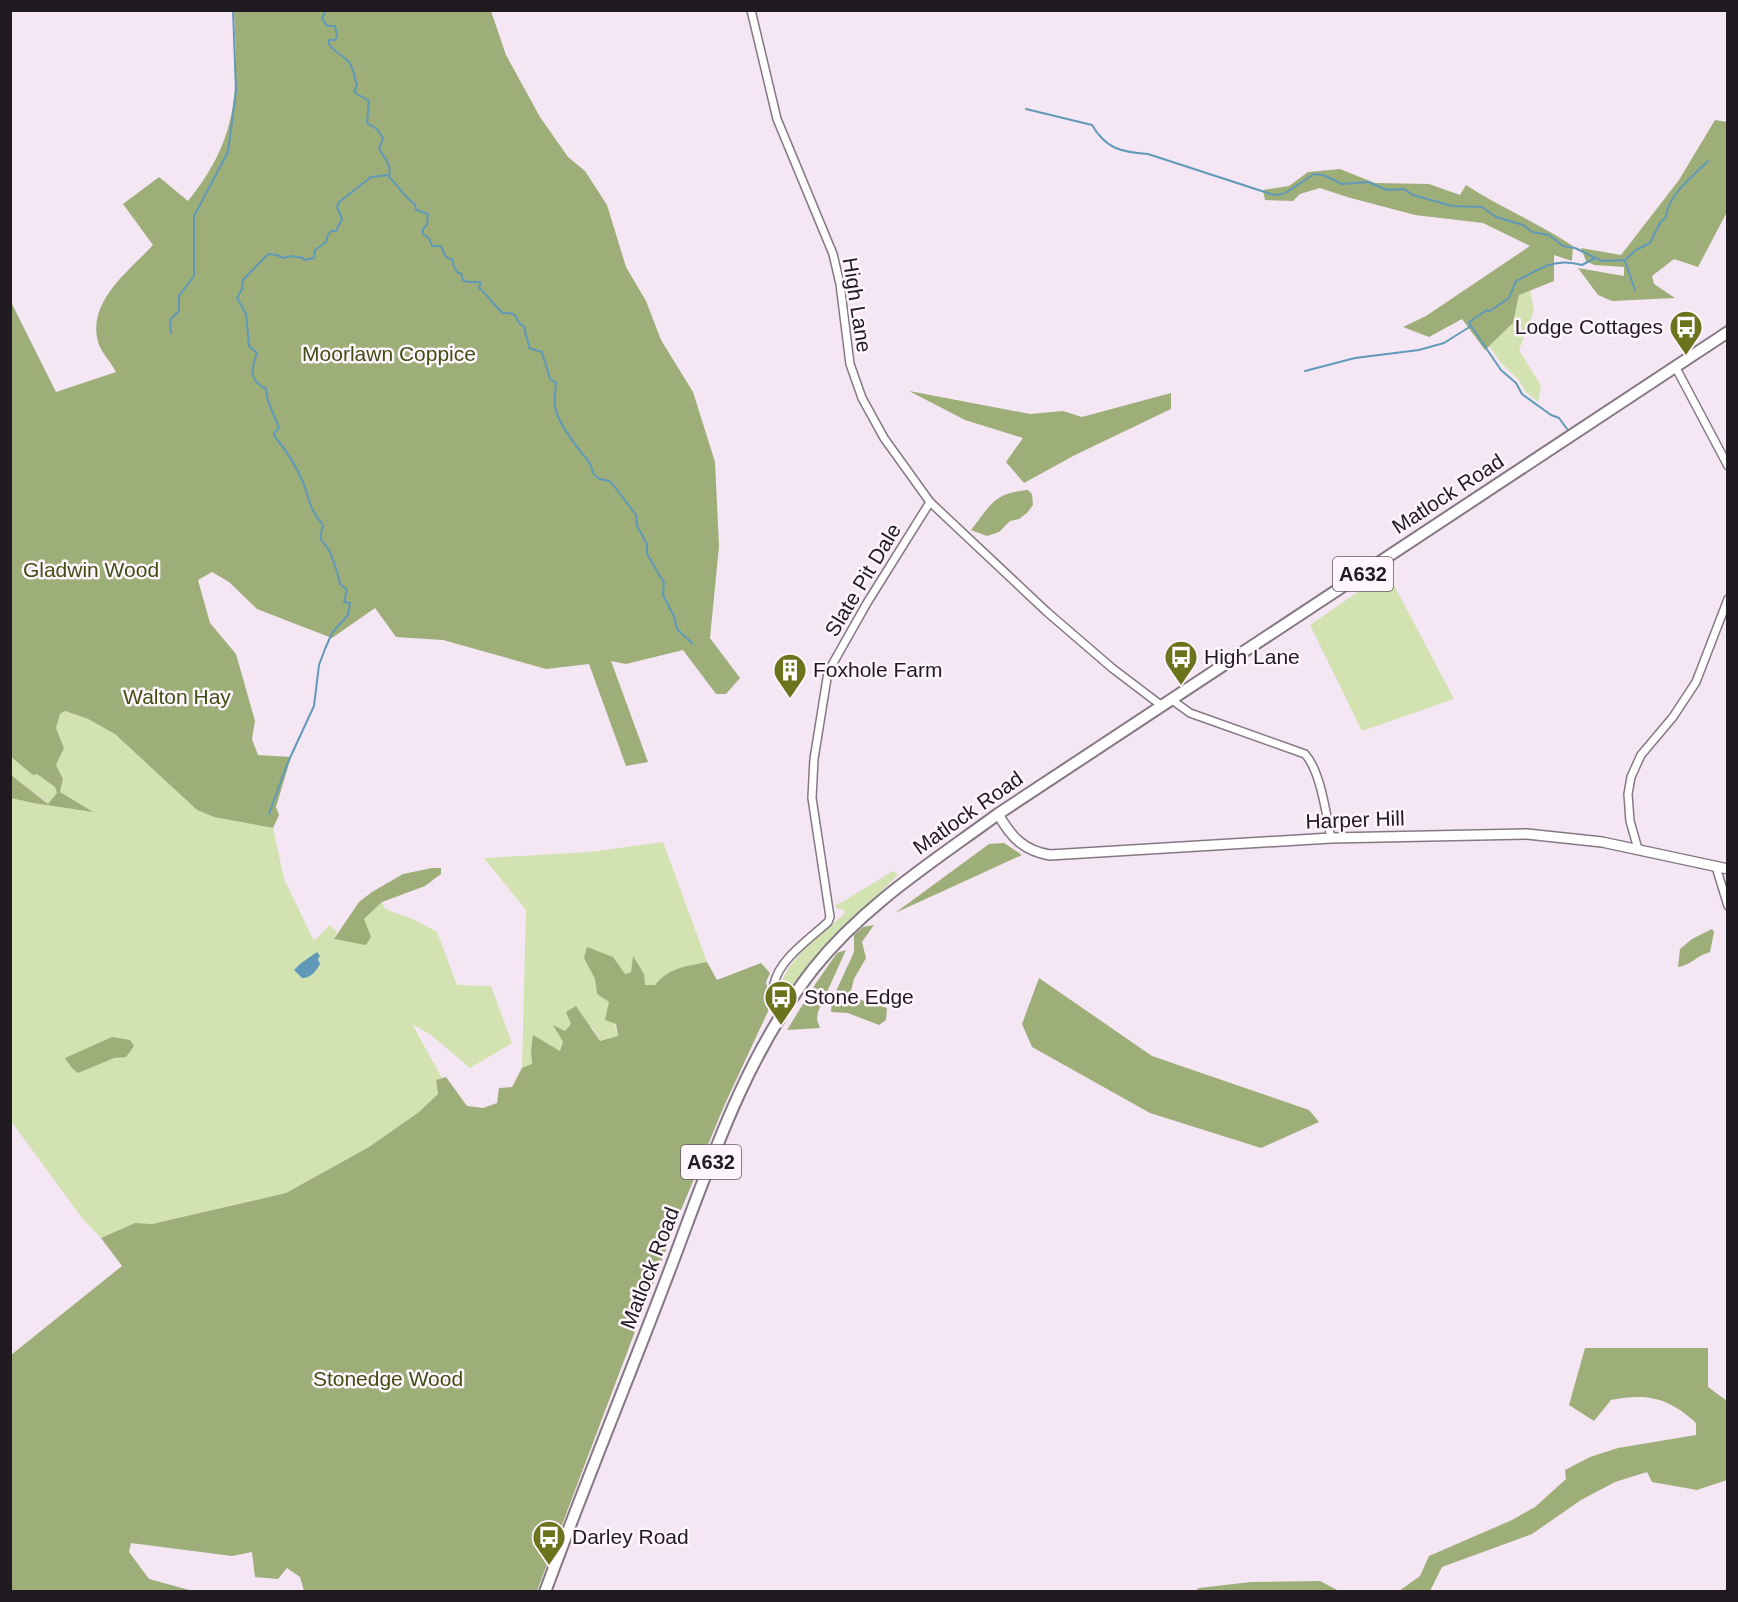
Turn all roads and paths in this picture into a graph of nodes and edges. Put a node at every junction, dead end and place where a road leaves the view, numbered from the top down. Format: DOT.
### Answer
graph roads {
  1 [pos="751,10"];
  2 [pos="1728,332"];
  3 [pos="1676,368"];
  4 [pos="1728,466"];
  5 [pos="930,502"];
  6 [pos="1728,599"];
  7 [pos="1167,703"];
  8 [pos="998,814"];
  9 [pos="1331,838"];
  10 [pos="1638,849"];
  11 [pos="1716,867"];
  12 [pos="1728,869"];
  13 [pos="1728,906"];
  14 [pos="785,1008"];
  15 [pos="545,1592"];
  1 -- 5 [label="street, High Lane"];
  2 -- 3 [label="main road, Matlock Road / A632"];
  3 -- 4 [label="street"];
  3 -- 7 [label="main road, Matlock Road / A632"];
  5 -- 7 [label="street, High Lane"];
  5 -- 14 [label="street, Slate Pit Dale"];
  6 -- 10 [label="street"];
  7 -- 8 [label="main road, Matlock Road / A632"];
  7 -- 9 [label="street, High Lane"];
  8 -- 9 [label="street, Harper Hill"];
  8 -- 14 [label="main road, Matlock Road / A632"];
  9 -- 10 [label="street, Harper Hill"];
  10 -- 11 [label="street, Harper Hill"];
  11 -- 12 [label="street, Harper Hill"];
  11 -- 13 [label="street"];
  14 -- 15 [label="main road, Matlock Road / A632"];
}
